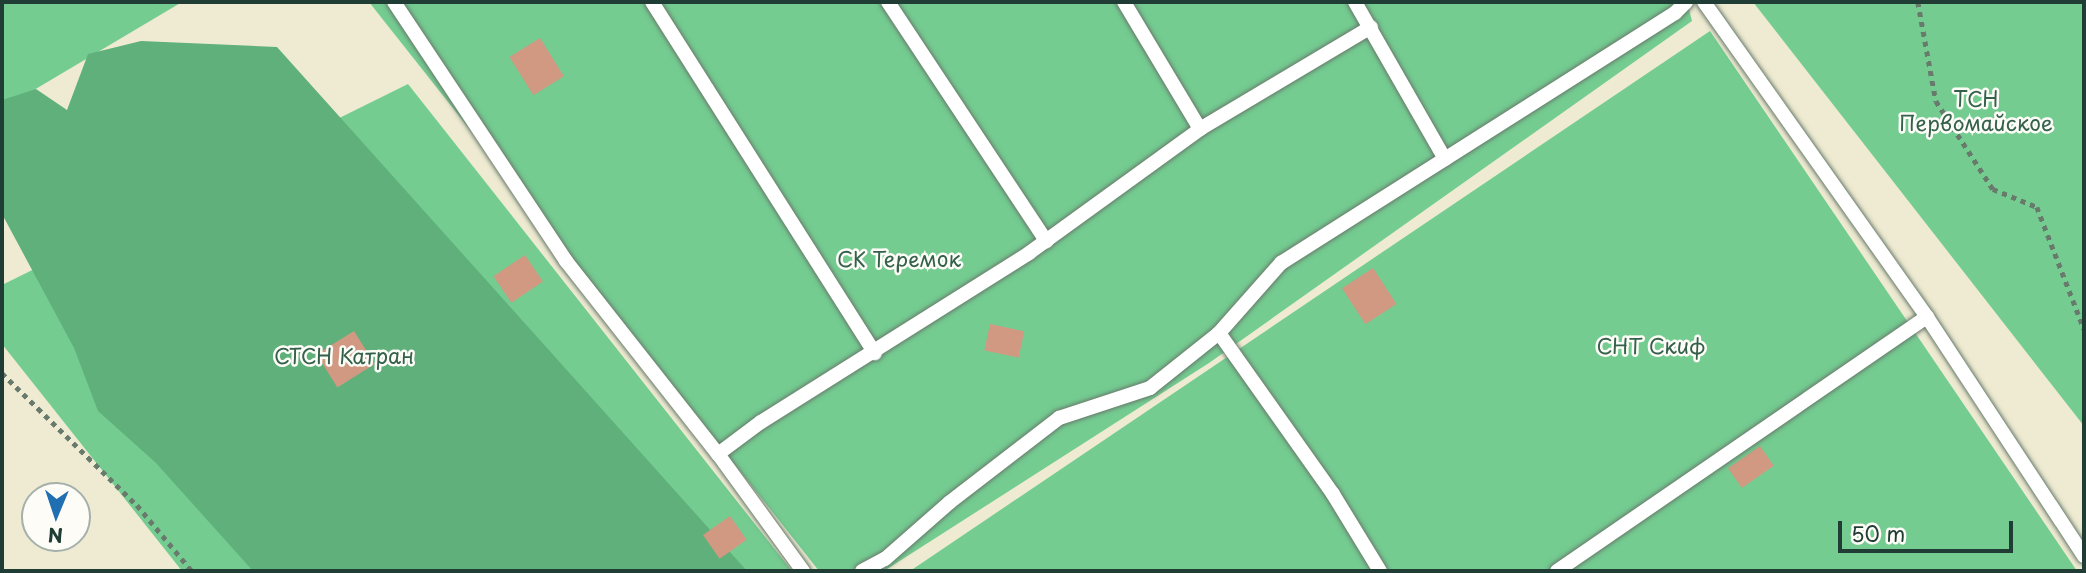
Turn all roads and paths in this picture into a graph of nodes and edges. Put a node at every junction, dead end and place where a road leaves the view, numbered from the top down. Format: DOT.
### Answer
graph roads {
  1 [pos="394,2"];
  2 [pos="652,2"];
  3 [pos="888,2"];
  4 [pos="1124,2"];
  5 [pos="1356,2"];
  6 [pos="1686,2"];
  7 [pos="1704,2"];
  8 [pos="1917,2"];
  9 [pos="1371,27"];
  10 [pos="1200,130"];
  11 [pos="1445,159"];
  12 [pos="1046,241"];
  13 [pos="1927,317"];
  14 [pos="2084,329"];
  15 [pos="1219,333"];
  16 [pos="876,353"];
  17 [pos="2,373"];
  18 [pos="718,454"];
  19 [pos="2084,556"];
  20 [pos="887,565"];
  21 [pos="192,571"];
  22 [pos="803,571"];
  23 [pos="862,571"];
  24 [pos="1380,571"];
  25 [pos="1557,571"];
  1 -- 18 [label="lane"];
  2 -- 16 [label="lane"];
  3 -- 12 [label="lane"];
  4 -- 10 [label="lane"];
  5 -- 9 [label="lane"];
  6 -- 11 [label="lane"];
  7 -- 13 [label="lane"];
  8 -- 14 [label="path"];
  9 -- 10 [label="lane"];
  9 -- 11 [label="lane"];
  10 -- 12 [label="lane"];
  11 -- 15 [label="lane"];
  12 -- 16 [label="lane"];
  13 -- 19 [label="lane"];
  13 -- 25 [label="lane"];
  15 -- 20 [label="lane"];
  15 -- 24 [label="lane"];
  16 -- 18 [label="lane"];
  17 -- 21 [label="path"];
  18 -- 22 [label="lane"];
  20 -- 23 [label="lane"];
}
